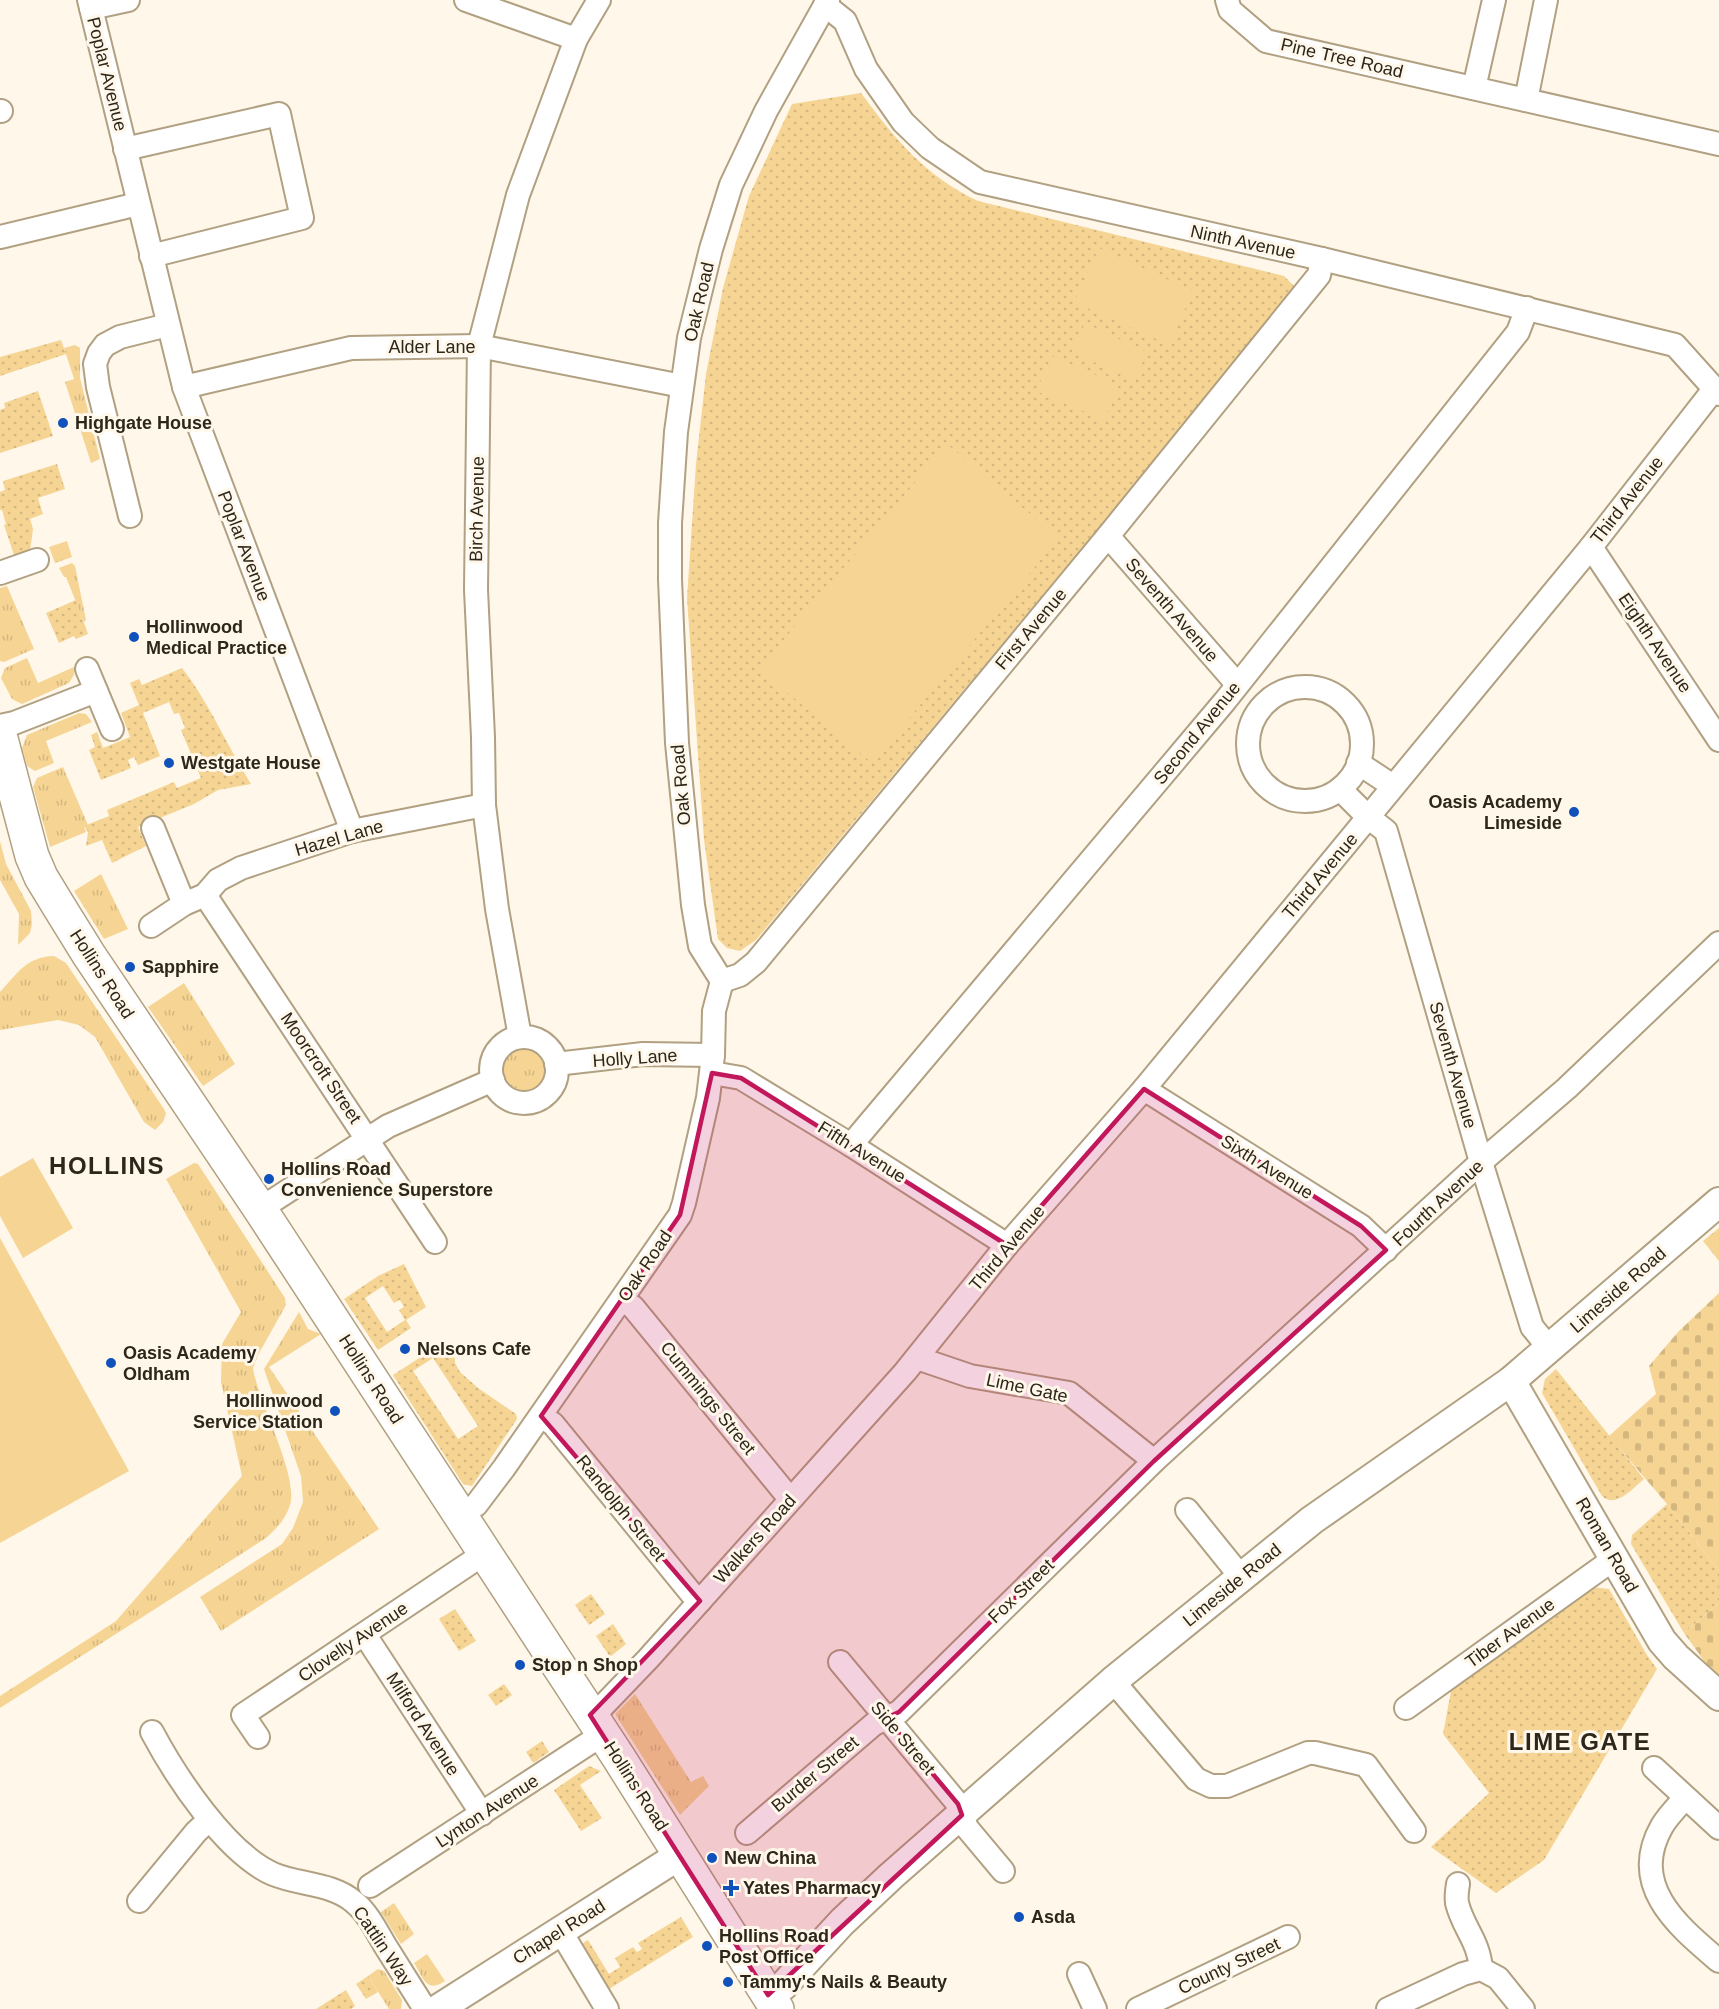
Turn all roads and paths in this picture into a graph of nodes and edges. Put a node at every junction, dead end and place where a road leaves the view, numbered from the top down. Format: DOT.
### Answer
graph roads {
  1 [pos="128,0"];
  2 [pos="466,0"];
  3 [pos="599,0"];
  4 [pos="1227,0"];
  5 [pos="1494,0"];
  6 [pos="1546,0"];
  7 [pos="826,2"];
  8 [pos="90,4"];
  9 [pos="576,39"];
  10 [pos="1474,88"];
  11 [pos="1526,100"];
  12 [pos="1719,144"];
  13 [pos="125,149"];
  14 [pos="138,204"];
  15 [pos="0,237"];
  16 [pos="151,256"];
  17 [pos="1322,260"];
  18 [pos="1527,308"];
  19 [pos="168,325"];
  20 [pos="479,346"];
  21 [pos="681,386"];
  22 [pos="184,387"];
  23 [pos="1717,391"];
  24 [pos="130,516"];
  25 [pos="1108,536"];
  26 [pos="1591,547"];
  27 [pos="37,560"];
  28 [pos="0,573"];
  29 [pos="1253,665"];
  30 [pos="87,669"];
  31 [pos="96,690"];
  32 [pos="1231,693"];
  33 [pos="1278,693"];
  34 [pos="1250,728"];
  35 [pos="112,729"];
  36 [pos="0,736"];
  37 [pos="1719,740"];
  38 [pos="1358,763"];
  39 [pos="1393,786"];
  40 [pos="1340,789"];
  41 [pos="484,806"];
  42 [pos="1368,818"];
  43 [pos="153,828"];
  44 [pos="352,831"];
  45 [pos="206,895"];
  46 [pos="184,904"];
  47 [pos="151,926"];
  48 [pos="1719,943"];
  49 [pos="722,981"];
  50 [pos="520,1037"];
  51 [pos="556,1064"];
  52 [pos="713,1064"];
  53 [pos="493,1080"];
  54 [pos="1144,1089"];
  55 [pos="367,1138"];
  56 [pos="851,1145"];
  57 [pos="1481,1162"];
  58 [pos="1719,1202"];
  59 [pos="260,1209"];
  60 [pos="435,1242"];
  61 [pos="1007,1245"];
  62 [pos="1386,1250"];
  63 [pos="622,1300"];
  64 [pos="1550,1349"];
  65 [pos="917,1358"];
  66 [pos="1511,1382"];
  67 [pos="541,1416"];
  68 [pos="1154,1461"];
  69 [pos="792,1498"];
  70 [pos="1187,1510"];
  71 [pos="460,1516"];
  72 [pos="484,1553"];
  73 [pos="1615,1558"];
  74 [pos="1241,1577"];
  75 [pos="700,1601"];
  76 [pos="365,1635"];
  77 [pos="840,1662"];
  78 [pos="1113,1681"];
  79 [pos="1719,1696"];
  80 [pos="1406,1708"];
  81 [pos="886,1718"];
  82 [pos="597,1725"];
  83 [pos="152,1732"];
  84 [pos="258,1737"];
  85 [pos="1654,1768"];
  86 [pos="1685,1798"];
  87 [pos="482,1814"];
  88 [pos="962,1815"];
  89 [pos="209,1820"];
  90 [pos="1719,1828"];
  91 [pos="1413,1831"];
  92 [pos="747,1833"];
  93 [pos="680,1855"];
  94 [pos="1003,1871"];
  95 [pos="1458,1884"];
  96 [pos="370,1886"];
  97 [pos="139,1901"];
  98 [pos="561,1932"];
  99 [pos="1288,1938"];
  100 [pos="1719,1961"];
  101 [pos="1481,1969"];
  102 [pos="1079,1974"];
  103 [pos="773,2002"];
  104 [pos="424,2009"];
  105 [pos="438,2009"];
  106 [pos="607,2009"];
  107 [pos="1095,2009"];
  108 [pos="1138,2009"];
  109 [pos="1388,2009"];
  110 [pos="1523,2009"];
  1 -- 8 [label="street"];
  2 -- 9 [label="street"];
  3 -- 9 [label="street, Birch Avenue"];
  4 -- 10 [label="street, Pine Tree Road"];
  5 -- 10 [label="street"];
  6 -- 11 [label="street"];
  7 -- 17 [label="street, Ninth Avenue"];
  7 -- 21 [label="street, Oak Road"];
  8 -- 13 [label="street, Poplar Avenue"];
  9 -- 20 [label="street, Birch Avenue"];
  10 -- 11 [label="street, Pine Tree Road"];
  11 -- 12 [label="street, Pine Tree Road"];
  13 -- 14 [label="street, Poplar Avenue"];
  13 -- 16 [label="street, Poplar Avenue"];
  14 -- 15 [label="street"];
  14 -- 16 [label="street, Poplar Avenue"];
  16 -- 19 [label="street, Poplar Avenue"];
  17 -- 18 [label="street, Ninth Avenue"];
  17 -- 25 [label="street, First Avenue"];
  18 -- 23 [label="street, Ninth Avenue"];
  18 -- 29 [label="street, Second Avenue"];
  19 -- 22 [label="street, Poplar Avenue"];
  19 -- 24 [label="street"];
  20 -- 21 [label="street, Alder Lane"];
  20 -- 22 [label="street, Alder Lane"];
  20 -- 41 [label="street, Birch Avenue"];
  21 -- 49 [label="street, Oak Road"];
  22 -- 44 [label="street, Poplar Avenue"];
  23 -- 26 [label="street, Third Avenue"];
  25 -- 32 [label="street, Seventh Avenue"];
  25 -- 49 [label="street, First Avenue"];
  26 -- 37 [label="street, Eighth Avenue"];
  26 -- 39 [label="street, Third Avenue"];
  27 -- 28 [label="street"];
  29 -- 32 [label="street, Second Avenue"];
  29 -- 33 [label="street"];
  30 -- 31 [label="street"];
  31 -- 35 [label="street"];
  31 -- 36 [label="street"];
  32 -- 34 [label="street, Seventh Avenue"];
  32 -- 56 [label="street, Second Avenue"];
  33 -- 34 [label="street"];
  33 -- 38 [label="street"];
  34 -- 40 [label="street"];
  36 -- 59 [label="main road, Hollins Road"];
  38 -- 39 [label="street"];
  38 -- 40 [label="street"];
  39 -- 42 [label="street, Third Avenue"];
  40 -- 42 [label="street, Seventh Avenue"];
  41 -- 44 [label="street, Hazel Lane"];
  41 -- 50 [label="street, Birch Avenue"];
  42 -- 54 [label="street, Third Avenue"];
  42 -- 57 [label="street, Seventh Avenue"];
  43 -- 46 [label="street"];
  44 -- 45 [label="street, Hazel Lane"];
  45 -- 46 [label="street"];
  45 -- 55 [label="street, Moorcroft Street"];
  46 -- 47 [label="street"];
  48 -- 57 [label="street, Fourth Avenue"];
  49 -- 52 [label="street, Oak Road"];
  50 -- 51 [label="street"];
  50 -- 53 [label="street"];
  51 -- 52 [label="street, Holly Lane"];
  51 -- 53 [label="street"];
  52 -- 56 [label="street, Fifth Avenue"];
  52 -- 63 [label="street, Oak Road"];
  53 -- 55 [label="street"];
  54 -- 61 [label="street, Third Avenue"];
  54 -- 62 [label="street, Sixth Avenue"];
  55 -- 59 [label="street"];
  55 -- 60 [label="street, Moorcroft Street"];
  56 -- 61 [label="street, Fifth Avenue"];
  57 -- 62 [label="street, Fourth Avenue"];
  57 -- 64 [label="street, Seventh Avenue"];
  58 -- 64 [label="street, Limeside Road"];
  59 -- 71 [label="main road, Hollins Road"];
  61 -- 65 [label="street, Third Avenue"];
  62 -- 68 [label="street, Fourth Avenue"];
  63 -- 67 [label="street, Oak Road"];
  63 -- 69 [label="street, Cummings Street"];
  64 -- 66 [label="street, Limeside Road"];
  65 -- 68 [label="street, Lime Gate"];
  65 -- 69 [label="street, Walkers Road"];
  66 -- 73 [label="street, Roman Road"];
  66 -- 74 [label="street, Limeside Road"];
  67 -- 71 [label="street, Oak Road"];
  67 -- 75 [label="street, Randolph Street"];
  68 -- 81 [label="street, Fox Street"];
  69 -- 75 [label="street, Walkers Road"];
  70 -- 74 [label="street"];
  71 -- 72 [label="main road, Hollins Road"];
  72 -- 76 [label="street, Clovelly Avenue"];
  72 -- 82 [label="main road, Hollins Road"];
  73 -- 79 [label="street, Roman Road"];
  73 -- 80 [label="street, Tiber Avenue"];
  74 -- 78 [label="street, Limeside Road"];
  75 -- 82 [label="street, Walkers Road"];
  76 -- 84 [label="street, Clovelly Avenue"];
  76 -- 87 [label="street, Milford Avenue"];
  77 -- 81 [label="street, Side Street"];
  78 -- 88 [label="street, Limeside Road"];
  78 -- 91 [label="street"];
  81 -- 88 [label="street, Side Street"];
  81 -- 92 [label="street, Burder Street"];
  82 -- 87 [label="street, Lynton Avenue"];
  82 -- 93 [label="main road, Hollins Road"];
  83 -- 89 [label="street, Cattlin Way"];
  85 -- 86 [label="street"];
  86 -- 90 [label="street"];
  86 -- 100 [label="street"];
  87 -- 96 [label="street, Lynton Avenue"];
  88 -- 94 [label="street, Side Street"];
  88 -- 103 [label="street, Limeside Road"];
  89 -- 97 [label="street"];
  89 -- 104 [label="street, Cattlin Way"];
  93 -- 98 [label="street, Chapel Road"];
  93 -- 103 [label="main road, Hollins Road"];
  95 -- 101 [label="street"];
  98 -- 105 [label="street, Chapel Road"];
  98 -- 106 [label="street"];
  99 -- 108 [label="street, County Street"];
  101 -- 109 [label="street"];
  101 -- 110 [label="street"];
  102 -- 107 [label="street"];
}
